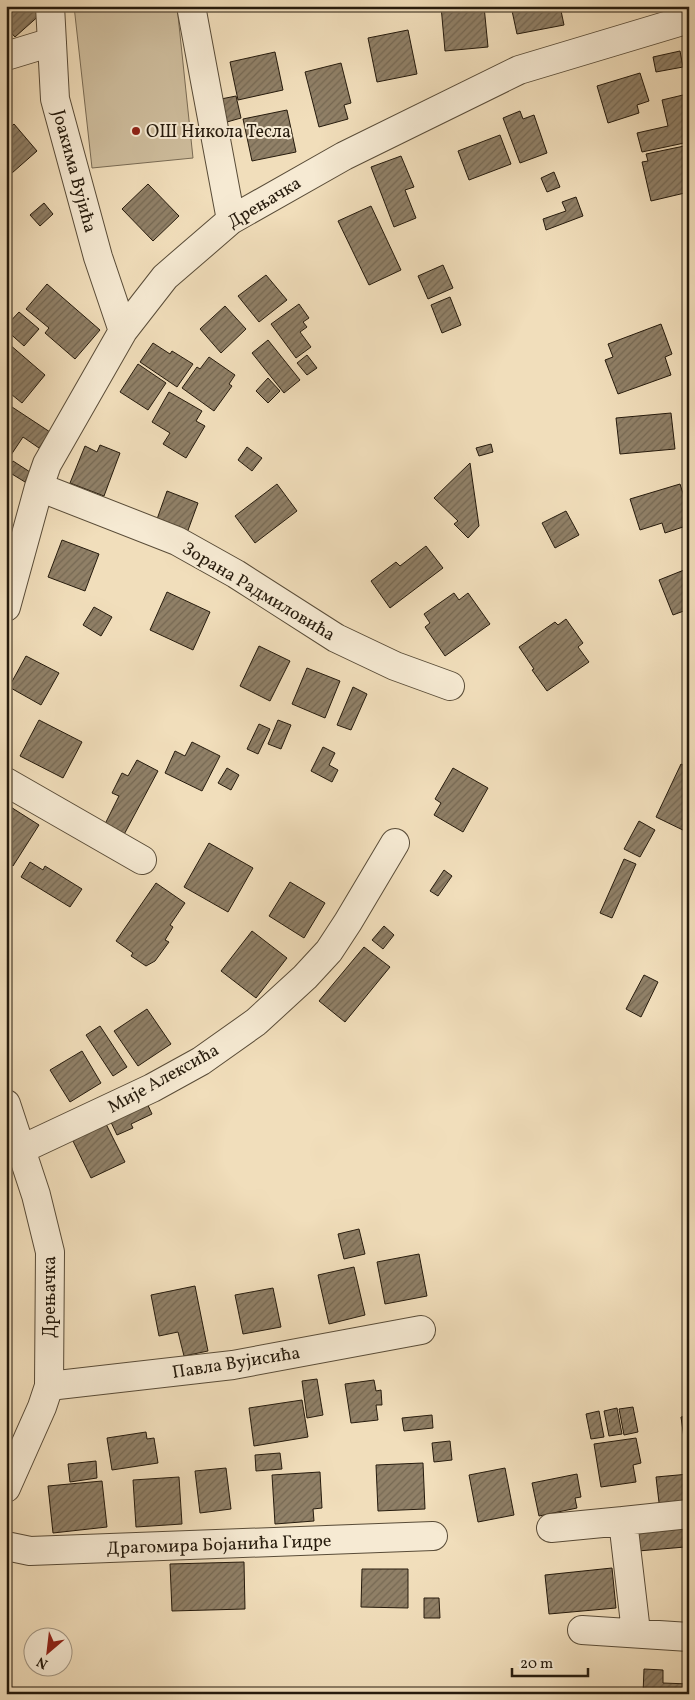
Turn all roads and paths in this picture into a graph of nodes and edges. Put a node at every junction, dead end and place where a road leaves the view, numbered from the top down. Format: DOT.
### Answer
graph roads {
  1 [pos="50,6"];
  2 [pos="191,6"];
  3 [pos="689,19"];
  4 [pos="52,42"];
  5 [pos="6,56"];
  6 [pos="231,220"];
  7 [pos="123,331"];
  8 [pos="39,487"];
  9 [pos="7,600"];
  10 [pos="450,686"];
  11 [pos="6,782"];
  12 [pos="394,843"];
  13 [pos="142,860"];
  14 [pos="6,1104"];
  15 [pos="22,1149"];
  16 [pos="421,1330"];
  17 [pos="50,1386"];
  18 [pos="6,1488"];
  19 [pos="689,1514"];
  20 [pos="624,1521"];
  21 [pos="551,1528"];
  22 [pos="433,1536"];
  23 [pos="6,1546"];
  24 [pos="582,1630"];
  25 [pos="636,1632"];
  26 [pos="689,1637"];
  1 -- 4 [label="street, Јоакима Вујића"];
  2 -- 6 [label="street"];
  3 -- 6 [label="street, Дрењачка"];
  4 -- 5 [label="street"];
  4 -- 7 [label="street, Јоакима Вујића"];
  6 -- 7 [label="street, Дрењачка"];
  7 -- 8 [label="street, Дрењачка"];
  8 -- 9 [label="street, Дрењачка"];
  8 -- 10 [label="street, Зорана Радмиловића"];
  11 -- 13 [label="street"];
  12 -- 15 [label="street, Мије Алексића"];
  14 -- 15 [label="street, Дрењачка"];
  15 -- 17 [label="street, Дрењачка"];
  16 -- 17 [label="street, Павла Вујисића"];
  17 -- 18 [label="street, Дрењачка"];
  19 -- 20 [label="street"];
  20 -- 21 [label="street"];
  20 -- 25 [label="street"];
  22 -- 23 [label="street, Драгомира Бојанића Гидре"];
  24 -- 25 [label="street"];
  25 -- 26 [label="street"];
}
